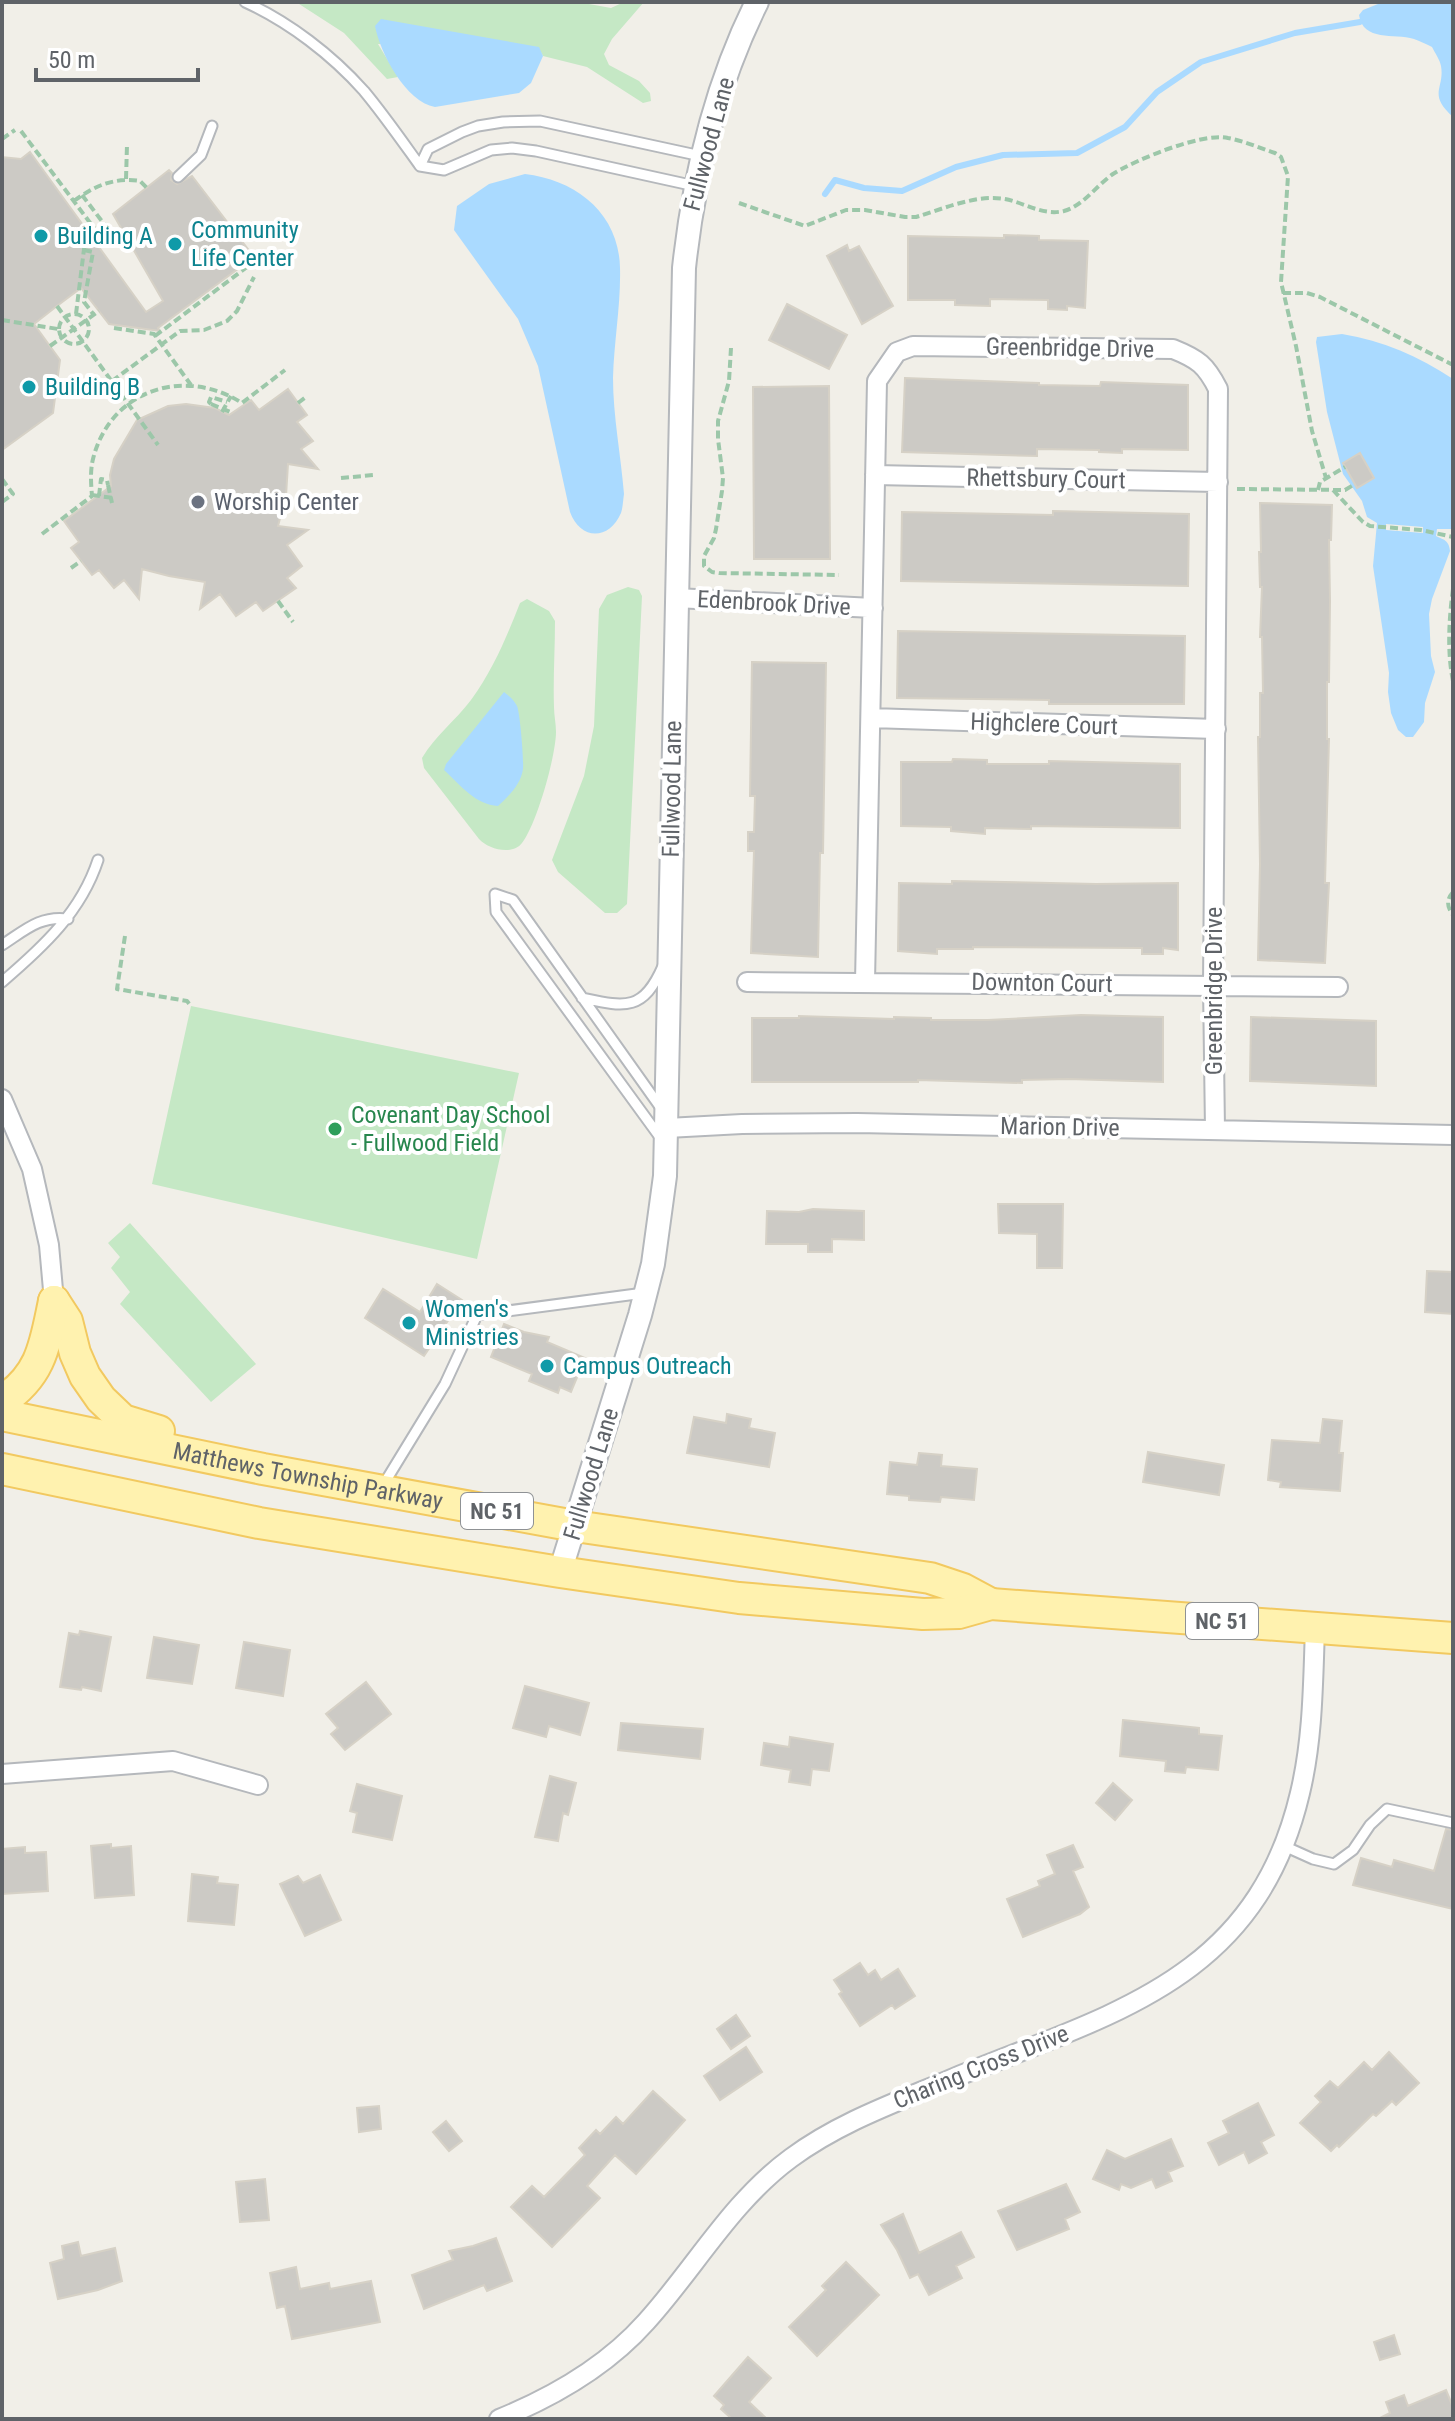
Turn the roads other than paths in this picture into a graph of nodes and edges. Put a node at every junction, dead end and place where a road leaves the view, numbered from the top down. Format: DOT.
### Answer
graph roads {
  1 [pos="245,2"];
  2 [pos="757,2"];
  3 [pos="212,126"];
  4 [pos="701,156"];
  5 [pos="420,166"];
  6 [pos="178,177"];
  7 [pos="695,186"];
  8 [pos="875,475"];
  9 [pos="1218,482"];
  10 [pos="676,598"];
  11 [pos="873,608"];
  12 [pos="871,718"];
  13 [pos="1216,729"];
  14 [pos="98,860"];
  15 [pos="68,919"];
  16 [pos="2,945"];
  17 [pos="669,951"];
  18 [pos="2,982"];
  19 [pos="747,982"];
  20 [pos="865,982"];
  21 [pos="1213,985"];
  22 [pos="1338,987"];
  23 [pos="582,998"];
  24 [pos="2,1099"];
  25 [pos="1215,1129"];
  26 [pos="666,1131"];
  27 [pos="1453,1135"];
  28 [pos="646,1293"];
  29 [pos="54,1301"];
  30 [pos="2,1401"];
  31 [pos="2,1415"];
  32 [pos="2,1469"];
  33 [pos="263,1469"];
  34 [pos="380,1490"];
  35 [pos="575,1526"];
  36 [pos="560,1572"];
  37 [pos="991,1604"];
  38 [pos="1315,1628"];
  39 [pos="1453,1638"];
  40 [pos="2,1774"];
  41 [pos="258,1785"];
  42 [pos="1453,1823"];
  43 [pos="1284,1846"];
  44 [pos="499,2419"];
  1 -- 5 [label="lane"];
  2 -- 4 [label="street, Fullwood Lane"];
  3 -- 6 [label="lane"];
  4 -- 5 [label="lane"];
  4 -- 7 [label="street, Fullwood Lane"];
  5 -- 7 [label="lane"];
  7 -- 10 [label="street, Fullwood Lane"];
  8 -- 9 [label="street, Rhettsbury Court"];
  8 -- 9 [label="street, Greenbridge Drive"];
  8 -- 11 [label="street, Greenbridge Drive"];
  9 -- 13 [label="street, Greenbridge Drive"];
  10 -- 11 [label="street, Edenbrook Drive"];
  10 -- 17 [label="street, Fullwood Lane"];
  11 -- 12 [label="street, Greenbridge Drive"];
  12 -- 13 [label="street, Highclere Court"];
  12 -- 20 [label="street, Greenbridge Drive"];
  13 -- 21 [label="street, Greenbridge Drive"];
  14 -- 15 [label="lane"];
  15 -- 16 [label="lane"];
  15 -- 18 [label="lane"];
  17 -- 23 [label="lane"];
  17 -- 26 [label="street, Fullwood Lane"];
  19 -- 20 [label="street, Downton Court"];
  20 -- 21 [label="street, Downton Court"];
  21 -- 22 [label="street, Downton Court"];
  21 -- 25 [label="street, Greenbridge Drive"];
  23 -- 26 [label="lane"];
  23 -- 26 [label="lane"];
  24 -- 29 [label="street"];
  25 -- 26 [label="street, Marion Drive"];
  25 -- 27 [label="street, Marion Drive"];
  26 -- 28 [label="street, Fullwood Lane"];
  28 -- 34 [label="lane"];
  28 -- 35 [label="street, Fullwood Lane"];
  29 -- 30 [label="main road"];
  29 -- 33 [label="main road"];
  31 -- 33 [label="main road, Matthews Township Parkway / NC 51"];
  32 -- 36 [label="main road, Matthews Township Parkway / NC 51"];
  33 -- 34 [label="main road, Matthews Township Parkway / NC 51"];
  34 -- 35 [label="main road, Matthews Township Parkway / NC 51"];
  35 -- 36 [label="street, Fullwood Lane"];
  35 -- 37 [label="main road, Matthews Township Parkway / NC 51"];
  36 -- 37 [label="main road, Matthews Township Parkway / NC 51"];
  37 -- 38 [label="main road, Matthews Township Parkway / NC 51"];
  38 -- 39 [label="main road, Matthews Township Parkway / NC 51"];
  38 -- 43 [label="street, Charing Cross Drive"];
  40 -- 41 [label="street"];
  42 -- 43 [label="lane"];
  43 -- 44 [label="street, Charing Cross Drive"];
}
